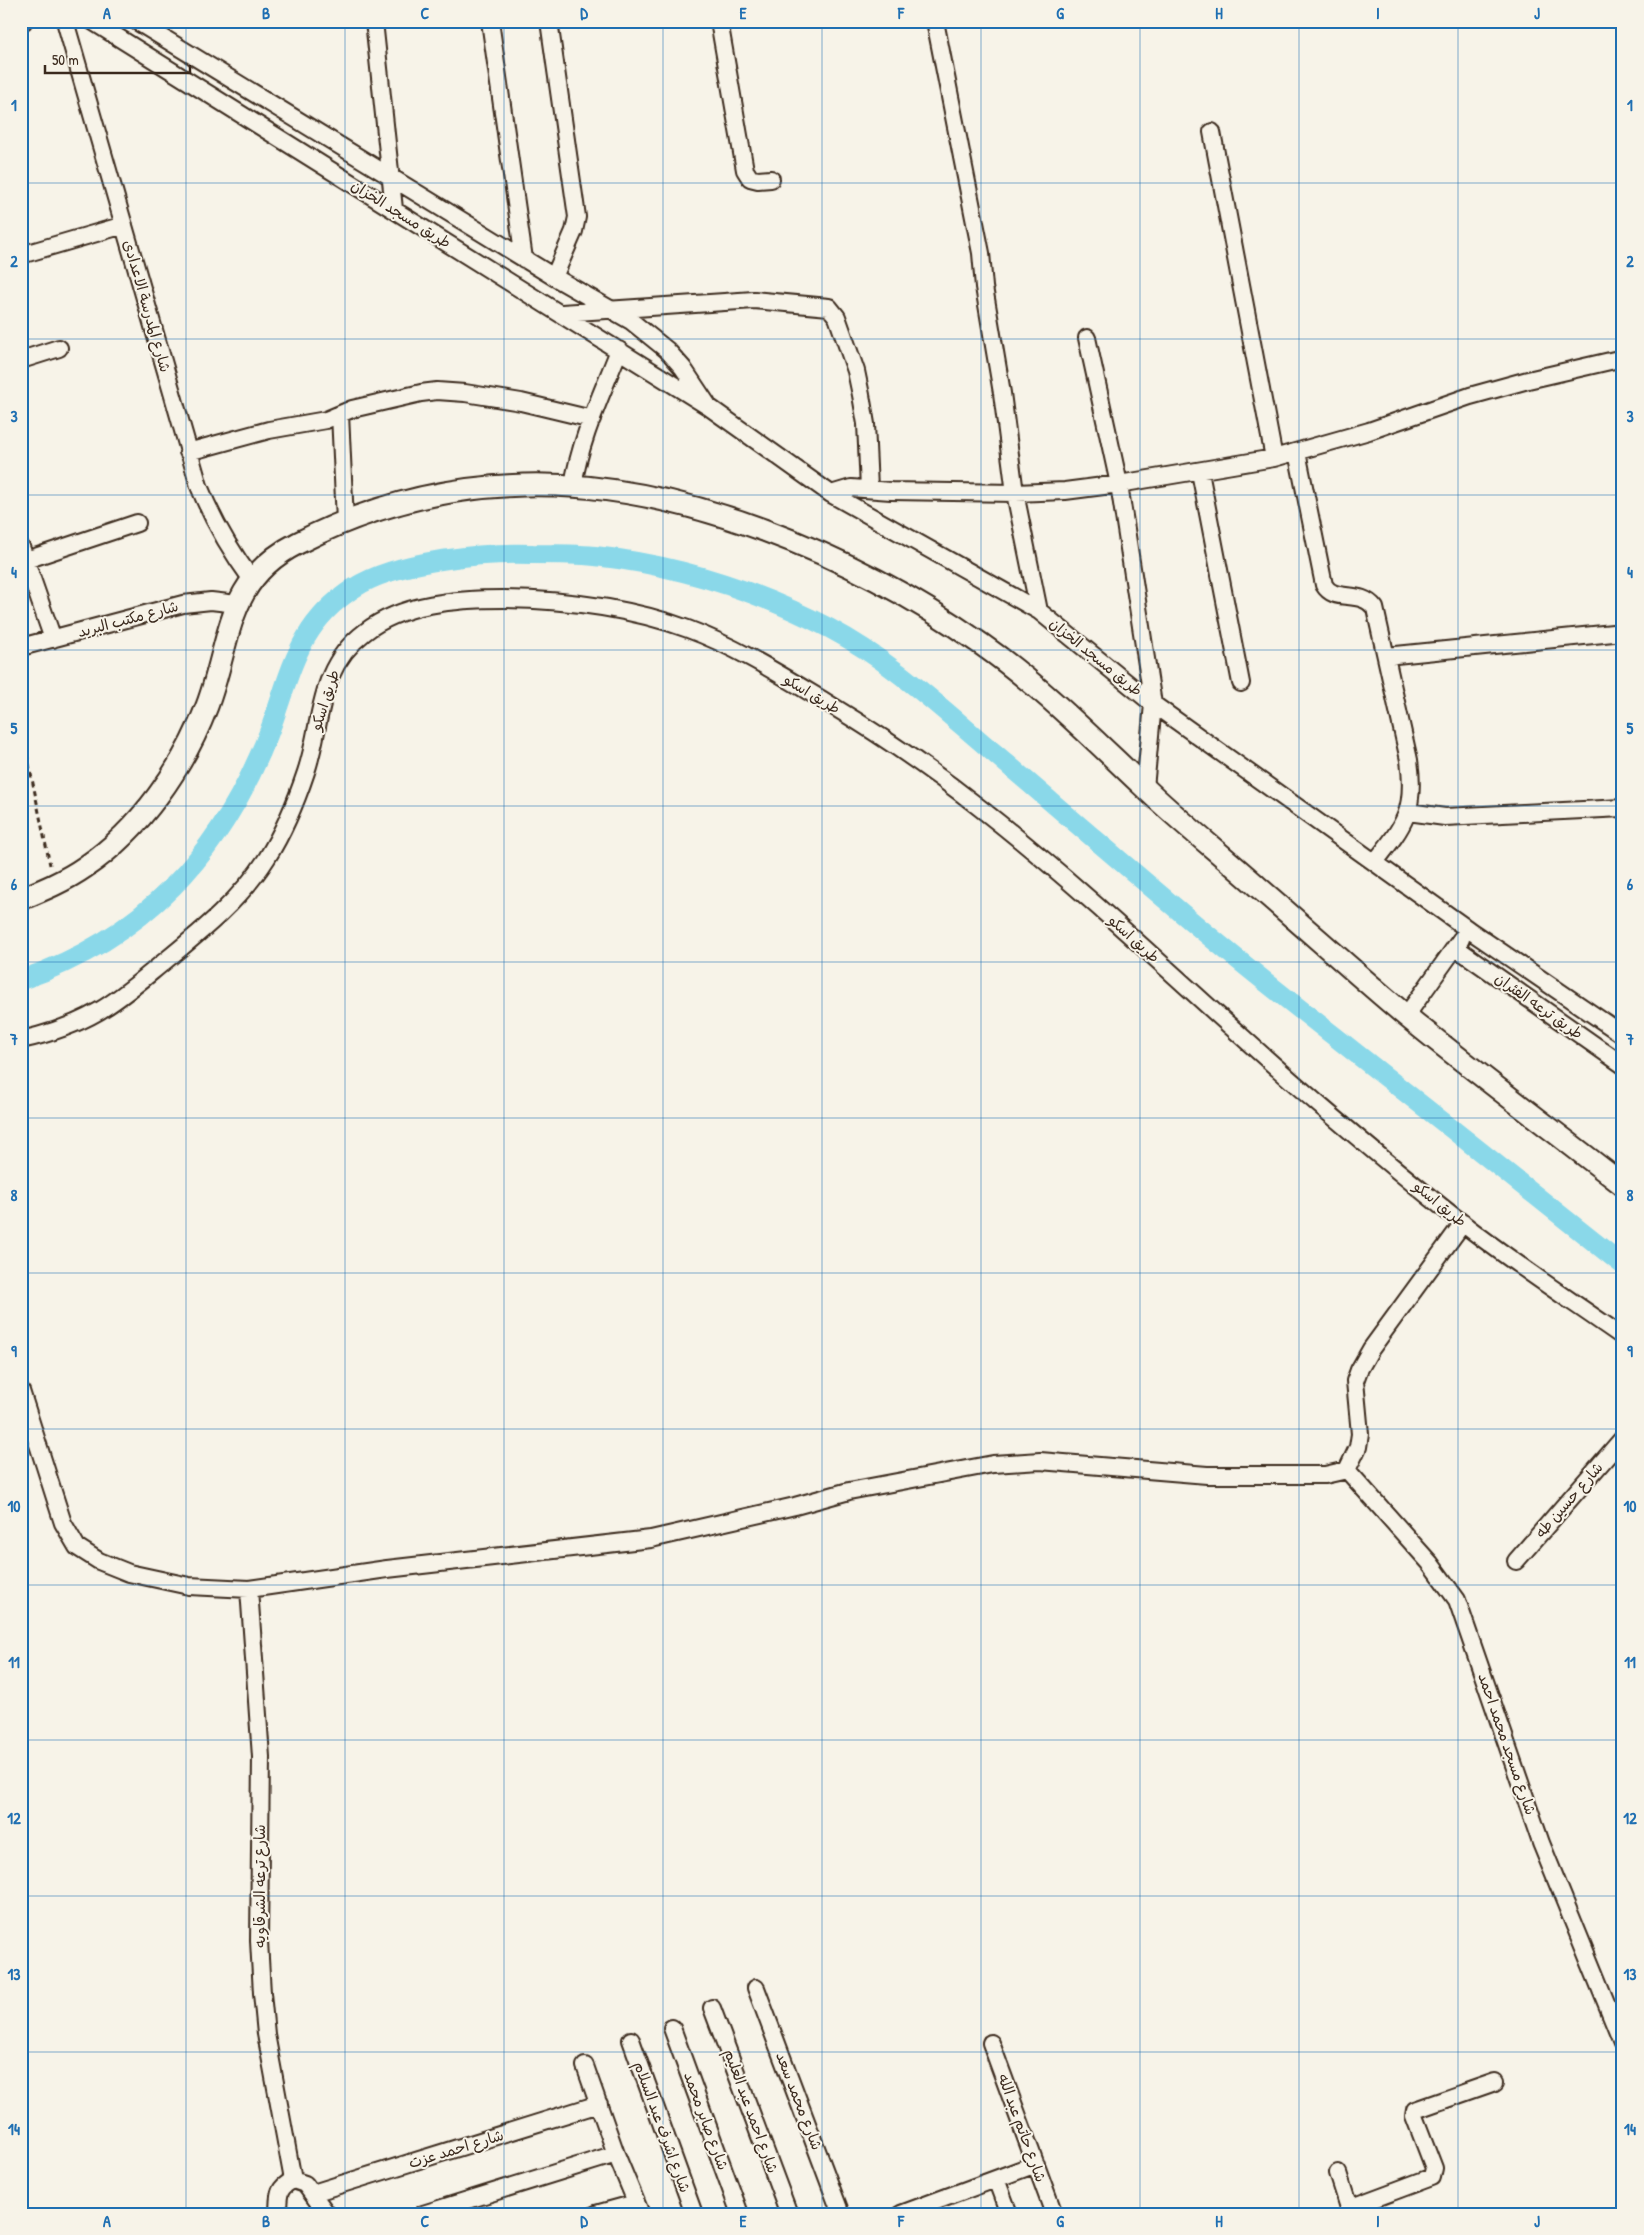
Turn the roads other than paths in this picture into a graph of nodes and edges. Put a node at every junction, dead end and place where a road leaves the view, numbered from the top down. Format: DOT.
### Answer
graph roads {
  1 [pos="65,21"];
  2 [pos="92,21"];
  3 [pos="136,21"];
  4 [pos="374,21"];
  5 [pos="490,21"];
  6 [pos="549,21"];
  7 [pos="719,21"];
  8 [pos="935,21"];
  9 [pos="1212,132"];
  10 [pos="390,177"];
  11 [pos="772,179"];
  12 [pos="394,209"];
  13 [pos="124,225"];
  14 [pos="21,255"];
  15 [pos="524,259"];
  16 [pos="554,277"];
  17 [pos="610,310"];
  18 [pos="562,314"];
  19 [pos="1088,338"];
  20 [pos="59,348"];
  21 [pos="620,350"];
  22 [pos="1623,358"];
  23 [pos="21,360"];
  24 [pos="709,407"];
  25 [pos="340,414"];
  26 [pos="592,419"];
  27 [pos="188,452"];
  28 [pos="1297,452"];
  29 [pos="1274,458"];
  30 [pos="1200,472"];
  31 [pos="1119,484"];
  32 [pos="573,486"];
  33 [pos="869,488"];
  34 [pos="1015,493"];
  35 [pos="831,494"];
  36 [pos="345,521"];
  37 [pos="137,523"];
  38 [pos="23,554"];
  39 [pos="252,580"];
  40 [pos="237,604"];
  41 [pos="1039,611"];
  42 [pos="1623,632"];
  43 [pos="53,639"];
  44 [pos="21,647"];
  45 [pos="1386,656"];
  46 [pos="1242,683"];
  47 [pos="1153,704"];
  48 [pos="1145,788"];
  49 [pos="1623,808"];
  50 [pos="1408,812"];
  51 [pos="1375,862"];
  52 [pos="21,899"];
  53 [pos="1469,930"];
  54 [pos="1455,947"];
  55 [pos="1406,1016"];
  56 [pos="1623,1035"];
  57 [pos="21,1040"];
  58 [pos="1623,1065"];
  59 [pos="1623,1185"];
  60 [pos="1463,1223"];
  61 [pos="1623,1337"];
  62 [pos="21,1391"];
  63 [pos="1623,1438"];
  64 [pos="1347,1470"];
  65 [pos="1516,1561"];
  66 [pos="249,1589"];
  67 [pos="756,1988"];
  68 [pos="712,2008"];
  69 [pos="672,2028"];
  70 [pos="631,2040"];
  71 [pos="991,2043"];
  72 [pos="1623,2044"];
  73 [pos="585,2066"];
  74 [pos="1495,2082"];
  75 [pos="599,2104"];
  76 [pos="616,2154"];
  77 [pos="1036,2164"];
  78 [pos="1338,2173"];
  79 [pos="996,2179"];
  80 [pos="293,2180"];
  81 [pos="313,2193"];
  82 [pos="638,2208"];
  83 [pos="1350,2211"];
  84 [pos="278,2214"];
  85 [pos="327,2214"];
  86 [pos="423,2214"];
  87 [pos="596,2214"];
  88 [pos="694,2214"];
  89 [pos="740,2214"];
  90 [pos="789,2214"];
  91 [pos="842,2214"];
  92 [pos="901,2214"];
  93 [pos="1009,2214"];
  94 [pos="1054,2214"];
  1 -- 13 [label="street, شارع المدرسة الاعدادى"];
  2 -- 12 [label="street, طريق مسجد الخزان"];
  3 -- 10 [label="street, طريق مسجد الخزان"];
  4 -- 10 [label="street"];
  5 -- 15 [label="street"];
  6 -- 16 [label="street"];
  7 -- 11 [label="street"];
  8 -- 34 [label="street"];
  9 -- 29 [label="street"];
  10 -- 12 [label="street"];
  10 -- 15 [label="street, طريق مسجد الخزان"];
  12 -- 18 [label="street, طريق مسجد الخزان"];
  13 -- 14 [label="street"];
  13 -- 27 [label="street, شارع المدرسة الاعدادى"];
  15 -- 16 [label="street, طريق مسجد الخزان"];
  16 -- 17 [label="street, طريق مسجد الخزان"];
  17 -- 18 [label="street"];
  17 -- 24 [label="street, طريق مسجد الخزان"];
  17 -- 33 [label="street"];
  18 -- 21 [label="street, طريق مسجد الخزان"];
  19 -- 31 [label="street"];
  20 -- 23 [label="street"];
  21 -- 24 [label="street, طريق مسجد الخزان"];
  21 -- 26 [label="street"];
  22 -- 28 [label="street"];
  24 -- 35 [label="street, طريق مسجد الخزان"];
  25 -- 26 [label="street"];
  25 -- 27 [label="street"];
  25 -- 36 [label="street"];
  26 -- 32 [label="street"];
  27 -- 39 [label="street, شارع المدرسة الاعدادى"];
  28 -- 29 [label="street"];
  28 -- 45 [label="street"];
  29 -- 30 [label="street"];
  30 -- 31 [label="street"];
  30 -- 46 [label="street"];
  31 -- 34 [label="street"];
  31 -- 47 [label="street"];
  32 -- 36 [label="street"];
  32 -- 48 [label="street"];
  33 -- 34 [label="street"];
  33 -- 35 [label="street"];
  34 -- 41 [label="street"];
  35 -- 41 [label="street, طريق مسجد الخزان"];
  36 -- 39 [label="street"];
  37 -- 38 [label="street"];
  38 -- 43 [label="street"];
  39 -- 40 [label="street"];
  40 -- 43 [label="street, شارع مكتب البريد"];
  40 -- 52 [label="street"];
  41 -- 47 [label="street, طريق مسجد الخزان"];
  42 -- 45 [label="street"];
  43 -- 44 [label="street, شارع مكتب البريد"];
  45 -- 50 [label="street"];
  47 -- 48 [label="street"];
  47 -- 51 [label="street, طريق مسجد الخزان"];
  48 -- 55 [label="street"];
  49 -- 50 [label="street"];
  50 -- 51 [label="street"];
  51 -- 53 [label="street, طريق مسجد الخزان"];
  53 -- 54 [label="street"];
  53 -- 56 [label="street, طريق ترعه الفئران"];
  54 -- 55 [label="street"];
  54 -- 58 [label="street, طريق ترعه الفئران"];
  55 -- 59 [label="street"];
  57 -- 60 [label="street, طريق اسكو"];
  60 -- 61 [label="street, طريق اسكو"];
  60 -- 64 [label="street"];
  62 -- 66 [label="street"];
  63 -- 65 [label="street, شارع حسين طه"];
  64 -- 66 [label="street"];
  64 -- 72 [label="street, شارع مسجد محمد احمد"];
  66 -- 80 [label="street, شارع ترعه الشرقاويه"];
  67 -- 91 [label="street, شارع محمد سعد"];
  68 -- 90 [label="street, شارع احمد عبد العليم"];
  69 -- 89 [label="street, شارع صابر محمد"];
  70 -- 88 [label="street, شارع اشرف عبد السلام"];
  71 -- 77 [label="street, شارع حاتم عبد الله"];
  73 -- 75 [label="street"];
  74 -- 83 [label="street"];
  75 -- 76 [label="street"];
  75 -- 81 [label="street, شارع احمد عزت"];
  76 -- 82 [label="street"];
  76 -- 86 [label="street"];
  77 -- 79 [label="street"];
  77 -- 94 [label="street, شارع حاتم عبد الله"];
  78 -- 83 [label="street"];
  79 -- 92 [label="street"];
  79 -- 93 [label="street"];
  80 -- 81 [label="street"];
  80 -- 84 [label="street"];
  81 -- 85 [label="street"];
  82 -- 87 [label="street"];
}
